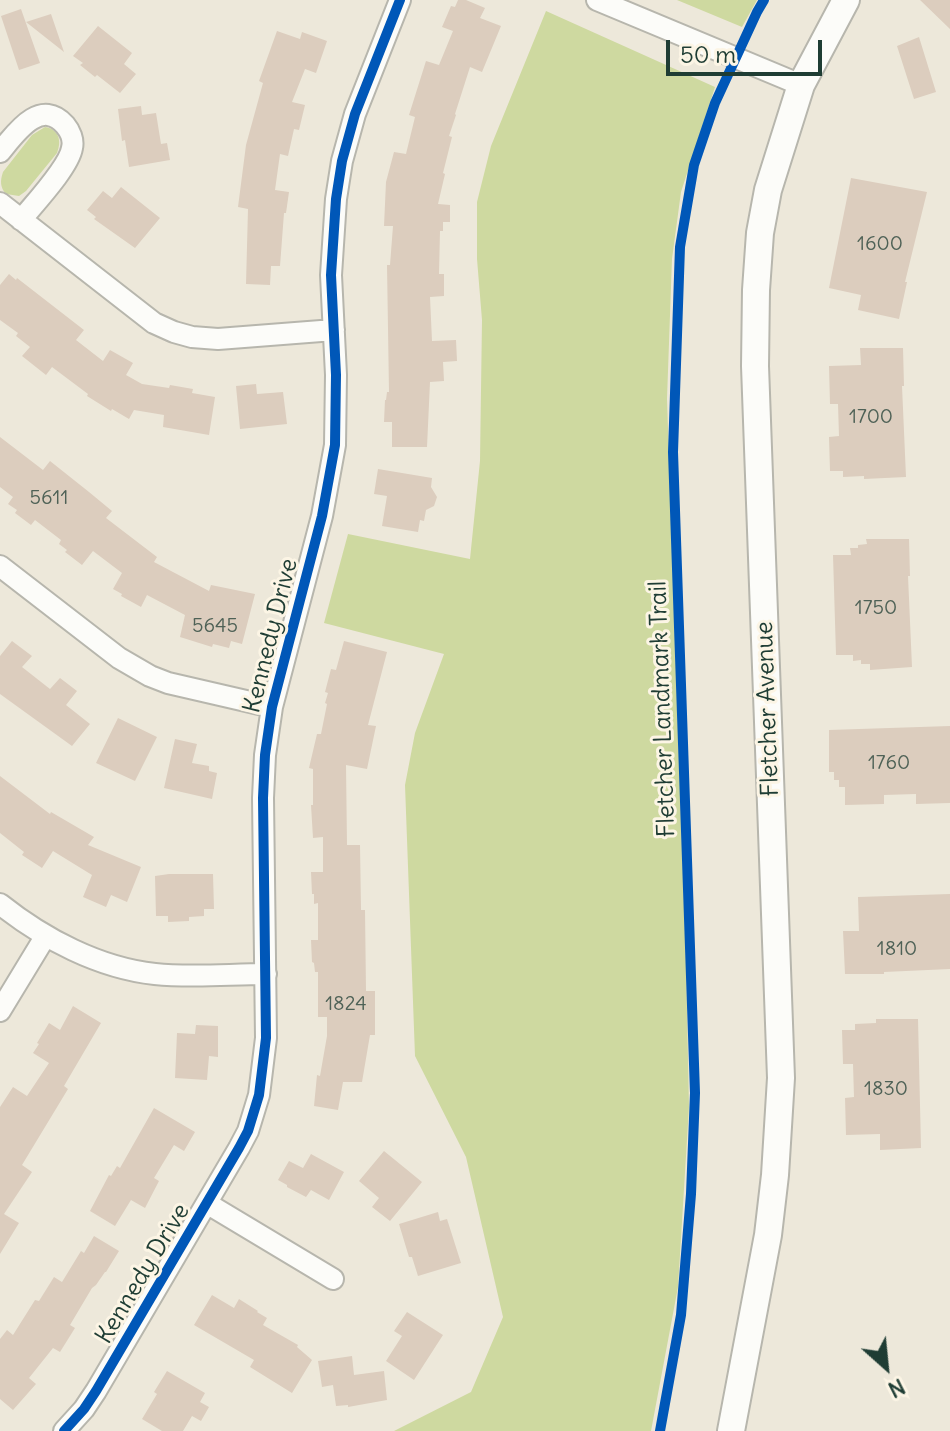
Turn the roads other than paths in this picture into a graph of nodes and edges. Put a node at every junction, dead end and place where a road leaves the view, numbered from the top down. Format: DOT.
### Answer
graph roads {
  1 [pos="400,0"];
  2 [pos="597,0"];
  3 [pos="846,0"];
  4 [pos="801,85"];
  5 [pos="0,152"];
  6 [pos="0,203"];
  7 [pos="21,220"];
  8 [pos="334,330"];
  9 [pos="0,566"];
  10 [pos="272,707"];
  11 [pos="0,904"];
  12 [pos="45,937"];
  13 [pos="266,974"];
  14 [pos="0,1011"];
  15 [pos="208,1204"];
  16 [pos="333,1279"];
  17 [pos="64,1431"];
  18 [pos="731,1431"];
  1 -- 8 [label="street, Kennedy Drive"];
  2 -- 4 [label="street"];
  3 -- 4 [label="main road, Fletcher Avenue"];
  4 -- 18 [label="main road, Fletcher Avenue"];
  5 -- 7 [label="street"];
  6 -- 7 [label="street"];
  7 -- 8 [label="street"];
  8 -- 10 [label="street, Kennedy Drive"];
  9 -- 10 [label="street"];
  10 -- 13 [label="street, Kennedy Drive"];
  11 -- 12 [label="street"];
  12 -- 13 [label="street"];
  12 -- 14 [label="street"];
  13 -- 15 [label="street, Kennedy Drive"];
  15 -- 16 [label="street"];
  15 -- 17 [label="street, Kennedy Drive"];
}
